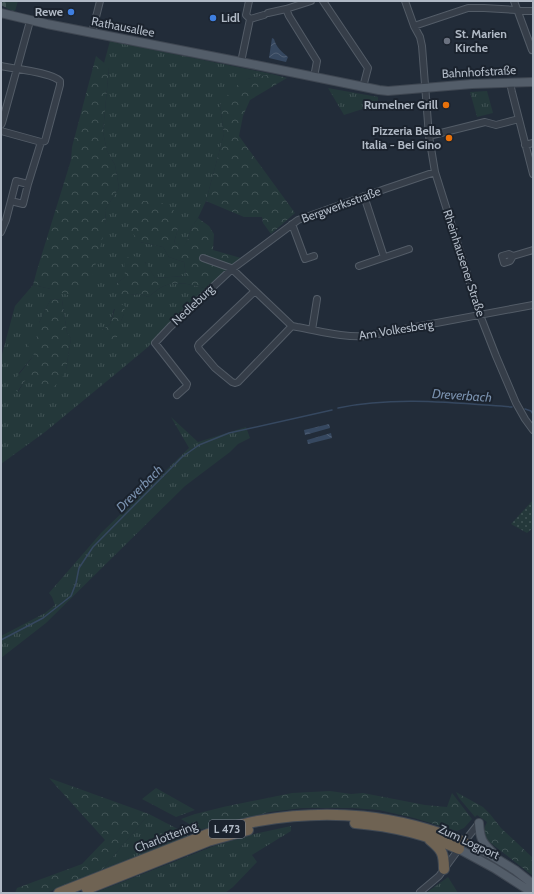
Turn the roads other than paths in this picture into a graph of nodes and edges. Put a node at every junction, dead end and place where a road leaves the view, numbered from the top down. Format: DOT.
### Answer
graph roads {
  1 [pos="100,1"];
  2 [pos="249,1"];
  3 [pos="311,1"];
  4 [pos="323,1"];
  5 [pos="405,1"];
  6 [pos="466,1"];
  7 [pos="514,1"];
  8 [pos="468,8"];
  9 [pos="286,9"];
  10 [pos="517,10"];
  11 [pos="533,11"];
  12 [pos="1,13"];
  13 [pos="250,19"];
  14 [pos="30,21"];
  15 [pos="414,26"];
  16 [pos="92,33"];
  17 [pos="532,50"];
  18 [pos="241,62"];
  19 [pos="1,66"];
  20 [pos="17,69"];
  21 [pos="314,77"];
  22 [pos="533,82"];
  23 [pos="510,83"];
  24 [pos="364,87"];
  25 [pos="426,87"];
  26 [pos="518,119"];
  27 [pos="1,125"];
  28 [pos="1,131"];
  29 [pos="429,136"];
  30 [pos="41,142"];
  31 [pos="533,143"];
  32 [pos="525,145"];
  33 [pos="435,172"];
  34 [pos="533,174"];
  35 [pos="28,184"];
  36 [pos="364,196"];
  37 [pos="11,201"];
  38 [pos="292,224"];
  39 [pos="1,232"];
  40 [pos="409,249"];
  41 [pos="533,250"];
  42 [pos="314,256"];
  43 [pos="513,256"];
  44 [pos="384,257"];
  45 [pos="203,258"];
  46 [pos="359,266"];
  47 [pos="232,269"];
  48 [pos="255,291"];
  49 [pos="317,299"];
  50 [pos="533,305"];
  51 [pos="480,315"];
  52 [pos="292,326"];
  53 [pos="312,330"];
  54 [pos="177,395"];
  55 [pos="533,430"];
  56 [pos="404,823"];
  57 [pos="479,823"];
  58 [pos="389,827"];
  59 [pos="425,836"];
  60 [pos="461,845"];
  61 [pos="500,861"];
  62 [pos="444,869"];
  63 [pos="533,884"];
  64 [pos="420,892"];
  65 [pos="59,893"];
  66 [pos="77,893"];
  67 [pos="533,893"];
  1 -- 16 [label="street"];
  2 -- 13 [label="street"];
  3 -- 9 [label="street"];
  4 -- 24 [label="street"];
  5 -- 15 [label="street, Rheinhausener Straße"];
  6 -- 8 [label="street"];
  7 -- 10 [label="street"];
  8 -- 10 [label="street"];
  8 -- 15 [label="street"];
  9 -- 13 [label="street"];
  9 -- 21 [label="street"];
  10 -- 11 [label="street"];
  10 -- 17 [label="street"];
  12 -- 14 [label="main road, Rathausallee"];
  13 -- 18 [label="street"];
  14 -- 16 [label="main road, Rathausallee"];
  14 -- 20 [label="street"];
  15 -- 25 [label="street, Rheinhausener Straße"];
  16 -- 18 [label="main road, Rathausallee"];
  18 -- 21 [label="main road, Rathausallee"];
  19 -- 20 [label="street"];
  20 -- 27 [label="street"];
  20 -- 30 [label="street"];
  21 -- 24 [label="main road, Rathausallee"];
  22 -- 23 [label="main road, Bahnhofstraße"];
  23 -- 25 [label="main road, Bahnhofstraße"];
  23 -- 26 [label="street"];
  24 -- 25 [label="main road, Rathausallee"];
  25 -- 29 [label="street, Rheinhausener Straße"];
  26 -- 29 [label="street"];
  26 -- 32 [label="street"];
  28 -- 30 [label="street"];
  29 -- 33 [label="street, Rheinhausener Straße"];
  30 -- 35 [label="street"];
  31 -- 32 [label="street"];
  32 -- 34 [label="street"];
  33 -- 36 [label="street, Bergwerksstraße"];
  33 -- 51 [label="street, Rheinhausener Straße"];
  35 -- 37 [label="street"];
  35 -- 37 [label="street"];
  36 -- 38 [label="street, Bergwerksstraße"];
  36 -- 44 [label="street"];
  37 -- 39 [label="street"];
  38 -- 42 [label="street, Bergwerksstraße"];
  38 -- 47 [label="street, Nedleburg"];
  40 -- 44 [label="street"];
  41 -- 43 [label="street"];
  44 -- 46 [label="street"];
  45 -- 47 [label="street"];
  47 -- 48 [label="street"];
  47 -- 54 [label="street, Nedleburg"];
  48 -- 52 [label="street"];
  48 -- 52 [label="street"];
  49 -- 53 [label="street"];
  50 -- 51 [label="street, Am Volkesberg"];
  51 -- 53 [label="street, Am Volkesberg"];
  51 -- 55 [label="street, Rheinhausener Straße"];
  52 -- 53 [label="street, Am Volkesberg"];
  56 -- 60 [label="highway, Zum Logport / L 473"];
  56 -- 65 [label="highway, Charlottering / L 473"];
  57 -- 60 [label="street"];
  57 -- 61 [label="main road"];
  58 -- 59 [label="highway, Zum Logport / L 473"];
  58 -- 66 [label="highway, Charlottering / L 473"];
  59 -- 60 [label="highway, Zum Logport / L 473"];
  59 -- 62 [label="highway"];
  60 -- 61 [label="main road, Zum Logport / L 473"];
  60 -- 62 [label="street"];
  60 -- 67 [label="main road, Zum Logport / L 473"];
  61 -- 63 [label="main road, Zum Logport / L 473"];
  62 -- 64 [label="street"];
}
